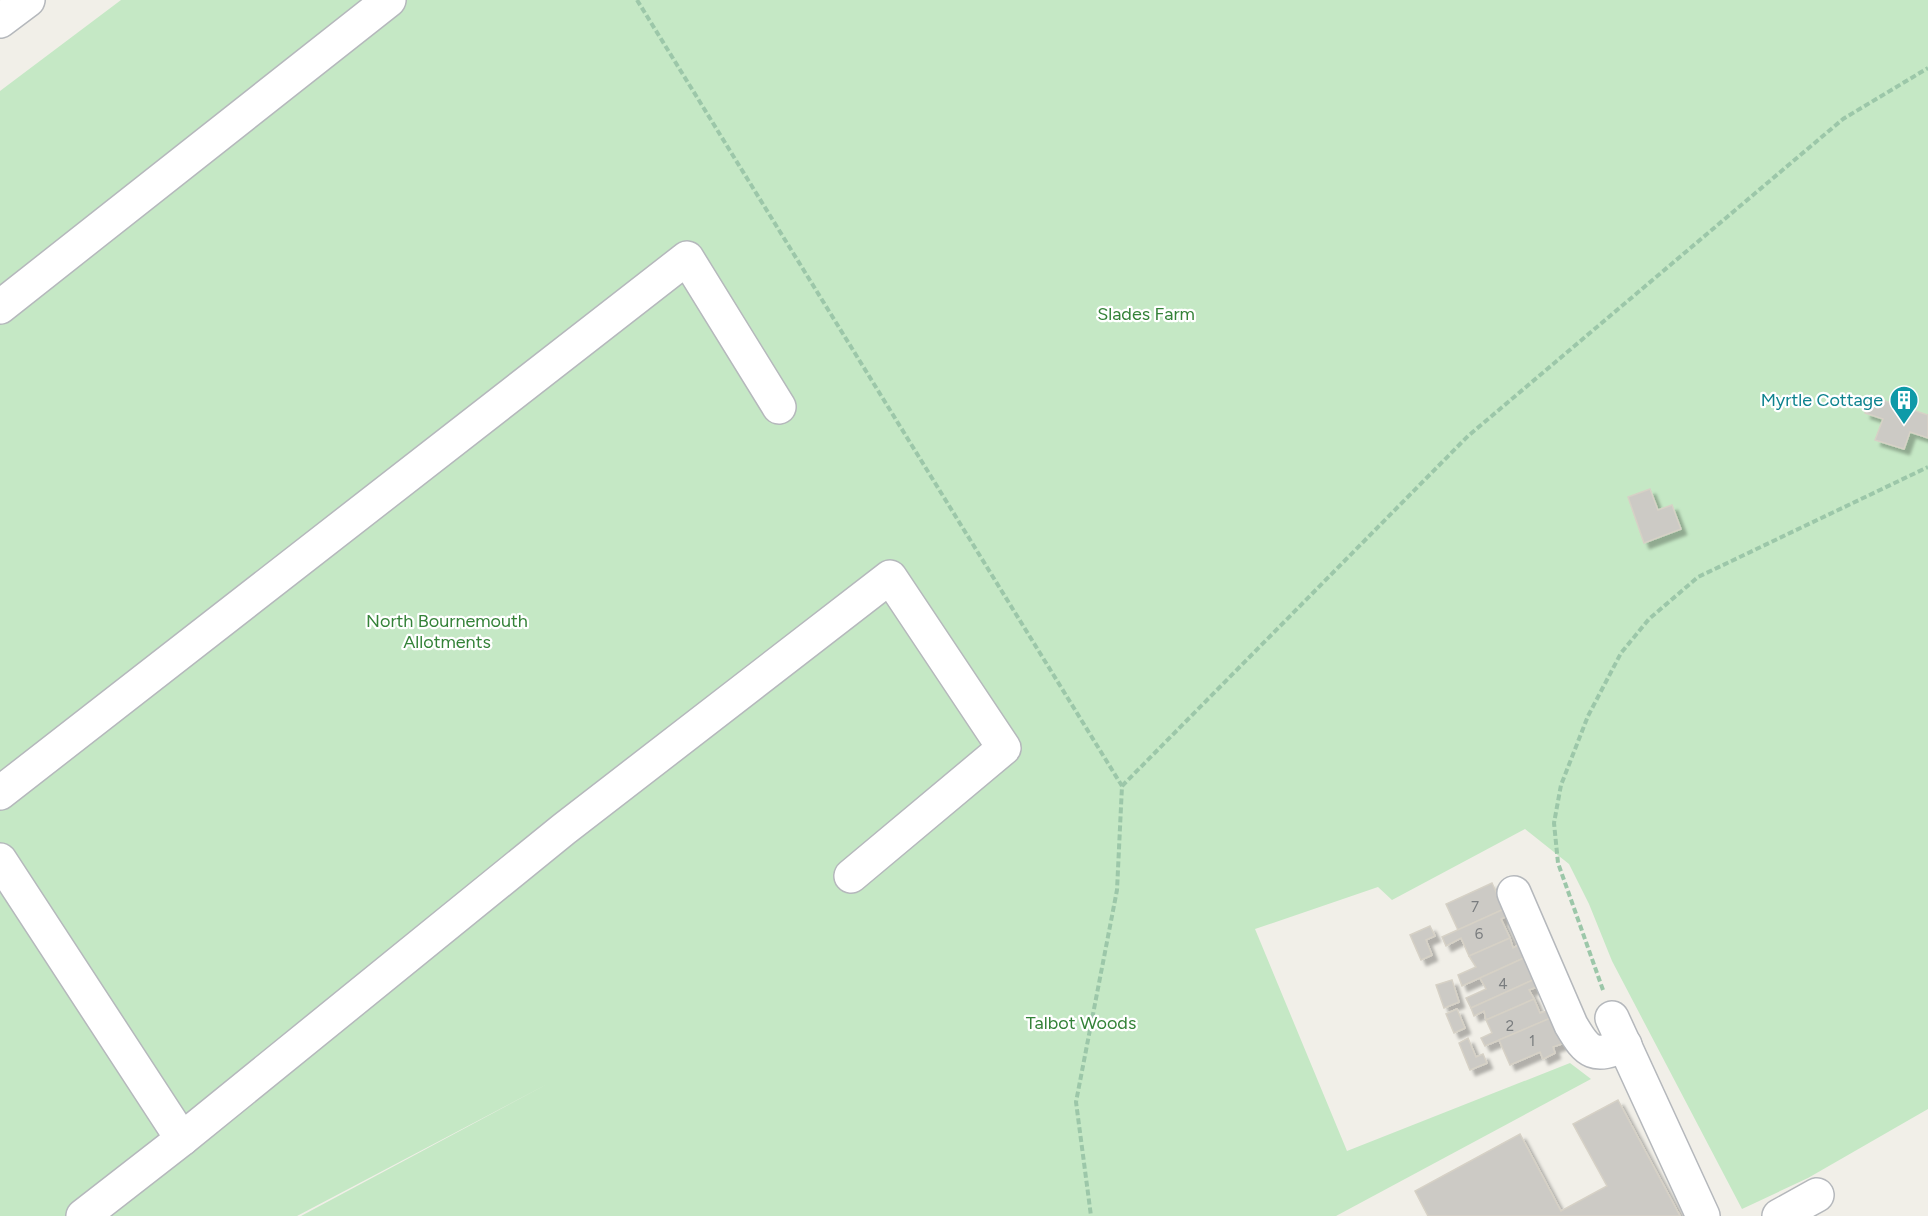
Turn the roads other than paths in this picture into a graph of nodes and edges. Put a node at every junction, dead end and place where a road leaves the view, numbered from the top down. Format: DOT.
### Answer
graph roads {
  1 [pos="28,0"];
  2 [pos="389,0"];
  3 [pos="0,21"];
  4 [pos="0,307"];
  5 [pos="779,407"];
  6 [pos="0,793"];
  7 [pos="0,860"];
  8 [pos="851,876"];
  9 [pos="1514,893"];
  10 [pos="182,1139"];
  11 [pos="1817,1195"];
  12 [pos="83,1216"];
  13 [pos="1703,1216"];
  14 [pos="1779,1216"];
  1 -- 3 [label="street"];
  2 -- 4 [label="street"];
  5 -- 6 [label="street"];
  7 -- 10 [label="street"];
  8 -- 10 [label="street"];
  9 -- 13 [label="street"];
  10 -- 12 [label="street"];
  11 -- 14 [label="street"];
}
